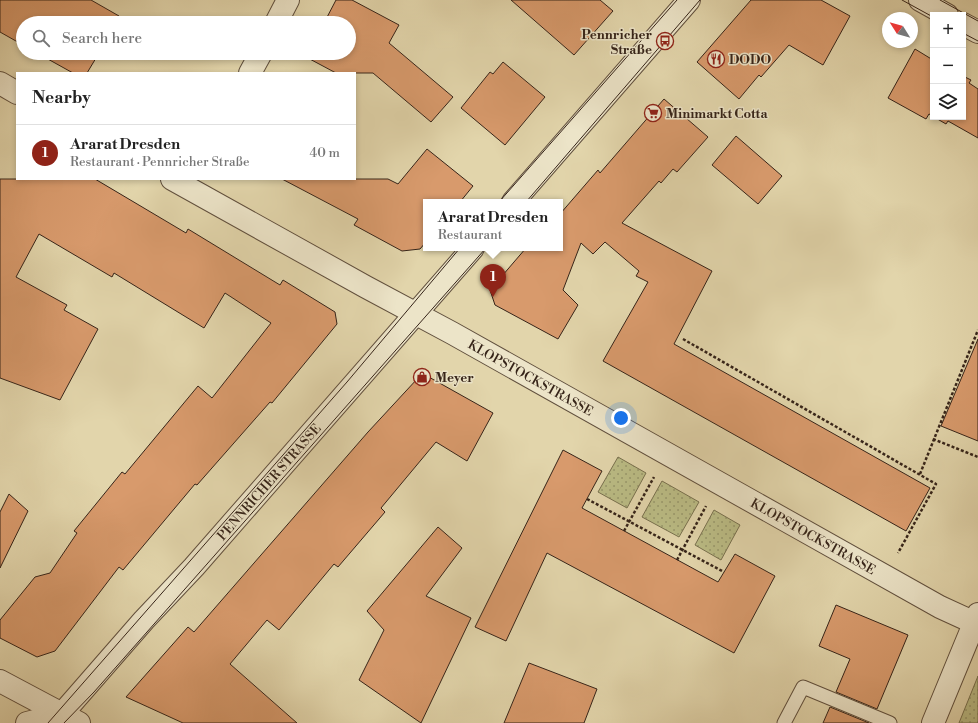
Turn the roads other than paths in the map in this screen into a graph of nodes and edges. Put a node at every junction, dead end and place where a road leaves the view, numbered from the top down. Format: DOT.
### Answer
graph roads {
  1 [pos="288,0"];
  2 [pos="689,0"];
  3 [pos="920,0"];
  4 [pos="942,12"];
  5 [pos="280,16"];
  6 [pos="966,26"];
  7 [pos="978,32"];
  8 [pos="257,60"];
  9 [pos="251,72"];
  10 [pos="0,83"];
  11 [pos="16,92"];
  12 [pos="185,182"];
  13 [pos="516,199"];
  14 [pos="470,251"];
  15 [pos="416,314"];
  16 [pos="976,618"];
  17 [pos="0,681"];
  18 [pos="68,720"];
  19 [pos="27,723"];
  20 [pos="784,723"];
  21 [pos="890,723"];
  22 [pos="933,723"];
  1 -- 5 [label="street"];
  2 -- 13 [label="street"];
  3 -- 4 [label="street"];
  6 -- 7 [label="street"];
  8 -- 9 [label="street"];
  10 -- 11 [label="street"];
  12 -- 15 [label="street, KLOPSTOCKSTRASSE"];
  14 -- 15 [label="street, PENNRICHER STRASSE"];
  15 -- 16 [label="street, KLOPSTOCKSTRASSE"];
  15 -- 18 [label="street, PENNRICHER STRASSE"];
  16 -- 22 [label="street"];
  17 -- 18 [label="street"];
  18 -- 19 [label="street"];
  20 -- 21 [label="lane"];
}
